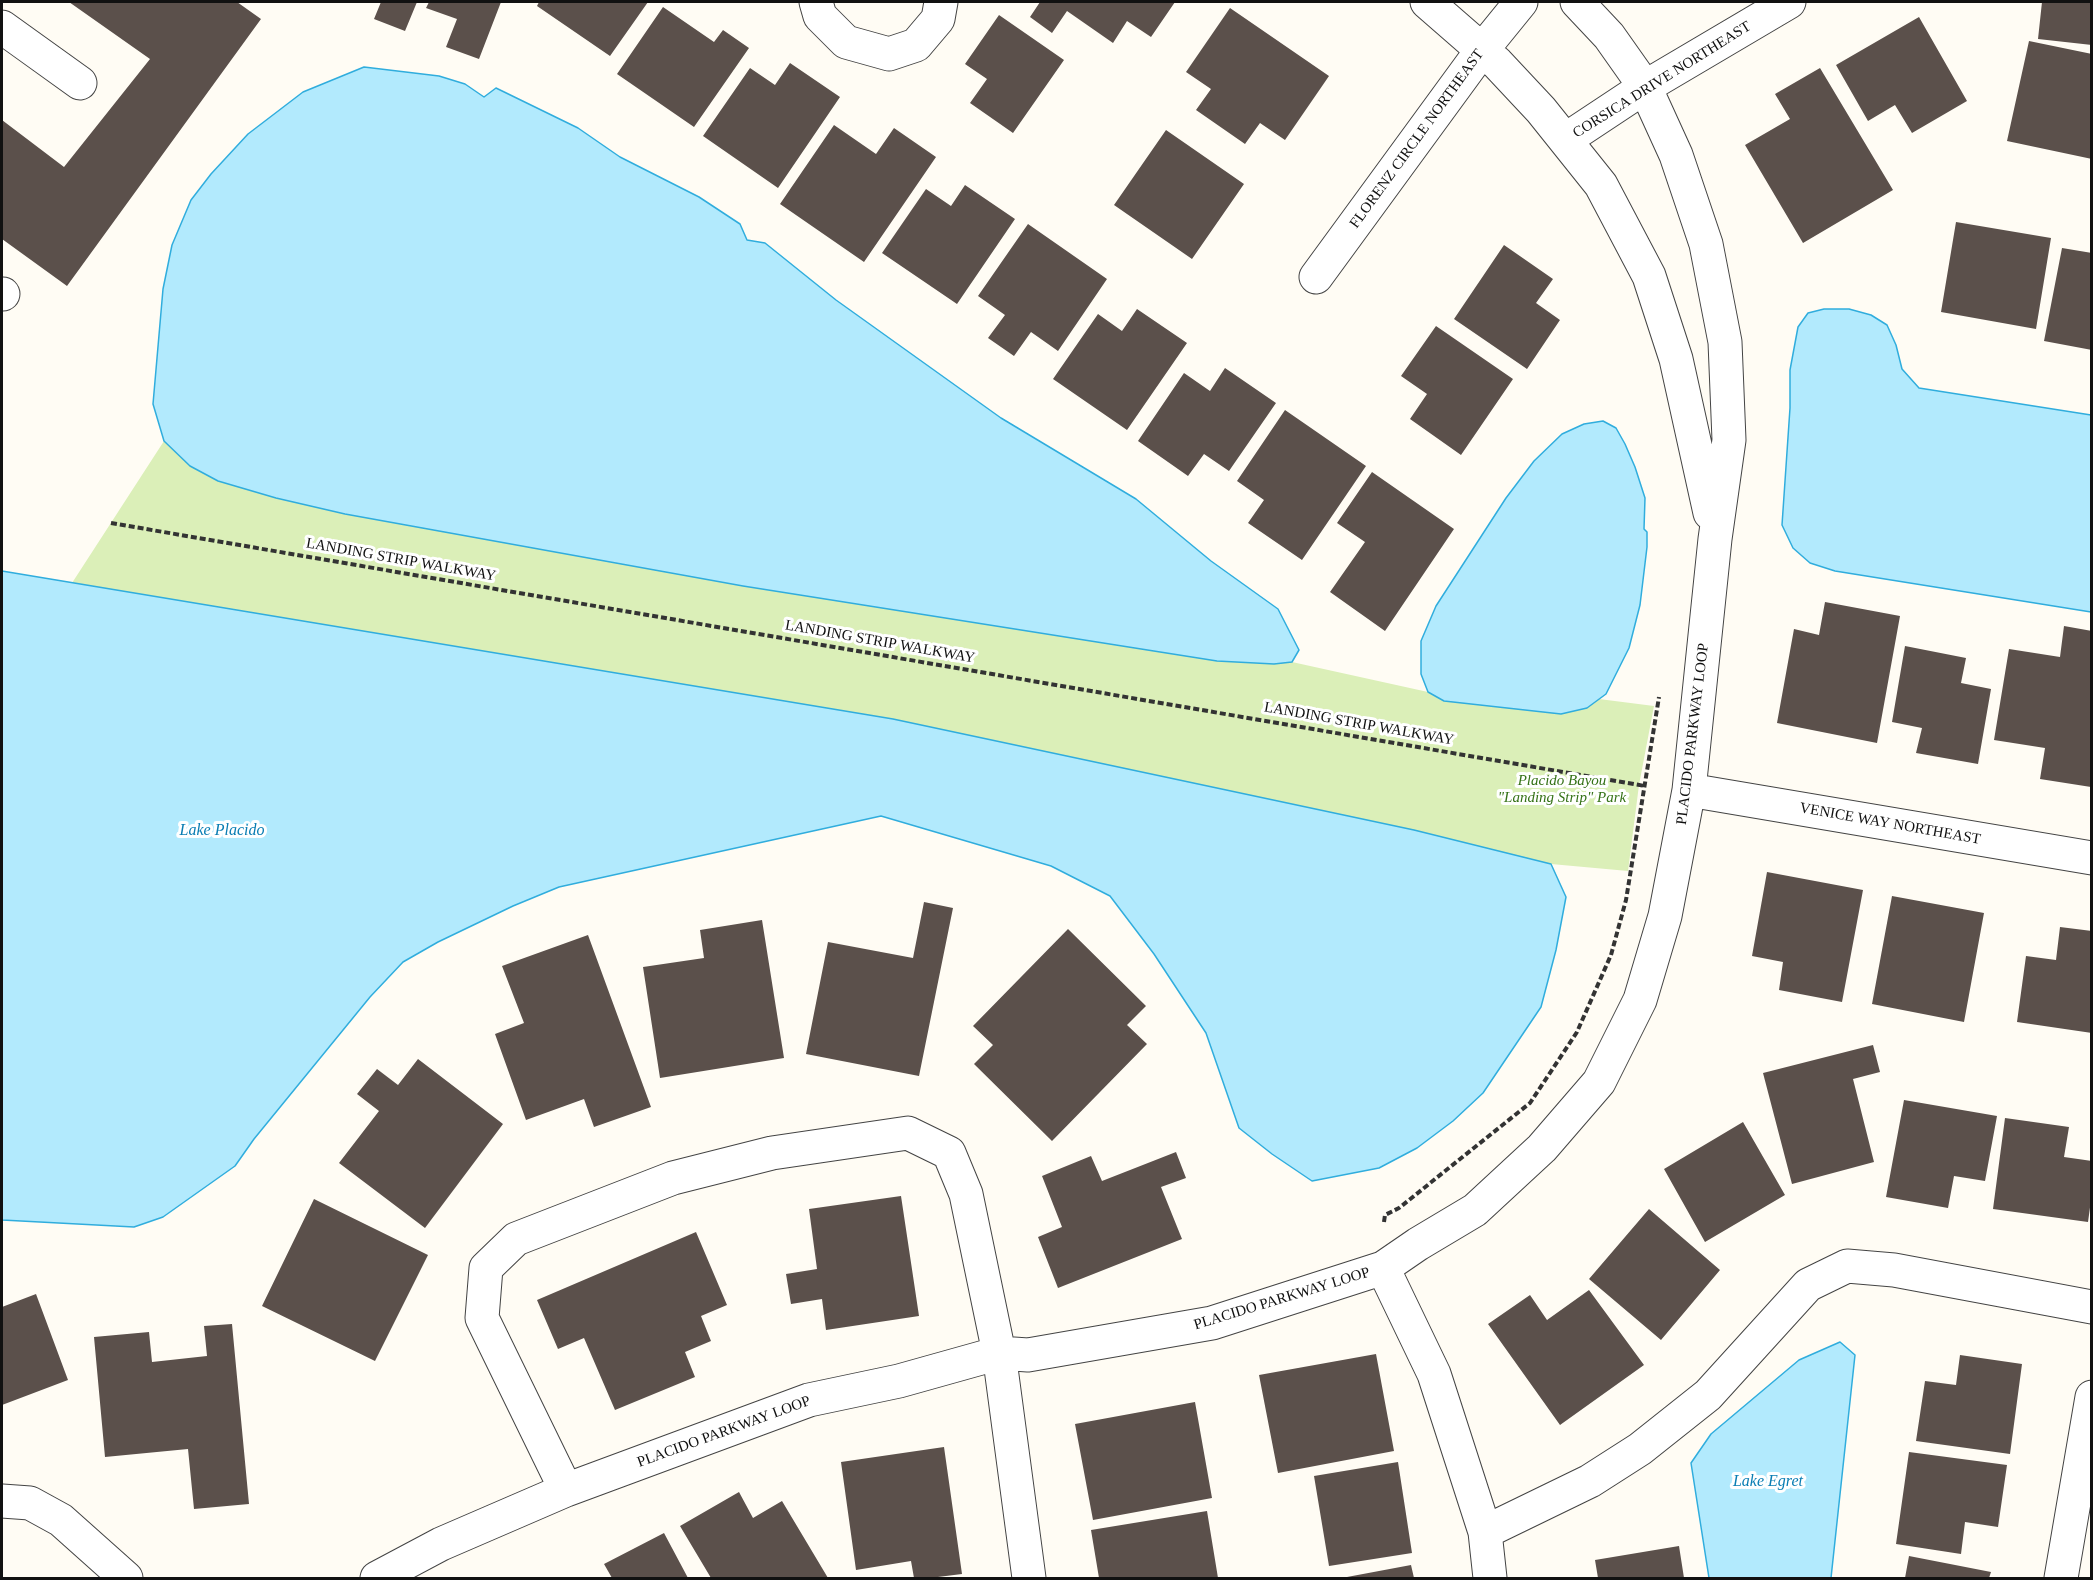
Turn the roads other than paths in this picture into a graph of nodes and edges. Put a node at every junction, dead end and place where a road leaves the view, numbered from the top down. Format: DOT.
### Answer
graph roads {
  1 [pos="816,2"];
  2 [pos="941,2"];
  3 [pos="1427,2"];
  4 [pos="1521,2"];
  5 [pos="1577,2"];
  6 [pos="1789,2"];
  7 [pos="2,27"];
  8 [pos="1482,50"];
  9 [pos="80,83"];
  10 [pos="1645,87"];
  11 [pos="1565,140"];
  12 [pos="1316,277"];
  13 [pos="1715,538"];
  14 [pos="1689,790"];
  15 [pos="2091,858"];
  16 [pos="1391,1263"];
  17 [pos="2091,1306"];
  18 [pos="999,1353"];
  19 [pos="2091,1397"];
  20 [pos="566,1490"];
  21 [pos="2,1502"];
  22 [pos="1485,1532"];
  23 [pos="126,1578"];
  24 [pos="377,1578"];
  25 [pos="1029,1578"];
  26 [pos="1490,1578"];
  27 [pos="2061,1578"];
  1 -- 2 [label="street"];
  3 -- 8 [label="street, PLACIDO PARKWAY LOOP"];
  4 -- 8 [label="street, FLORENZ CIRCLE NORTHEAST"];
  5 -- 10 [label="street, PLACIDO PARKWAY LOOP"];
  6 -- 10 [label="street, CORSICA DRIVE NORTHEAST"];
  7 -- 9 [label="street"];
  8 -- 11 [label="street, PLACIDO PARKWAY LOOP"];
  8 -- 12 [label="street, FLORENZ CIRCLE NORTHEAST"];
  10 -- 11 [label="street, CORSICA DRIVE NORTHEAST"];
  10 -- 13 [label="street, PLACIDO PARKWAY LOOP"];
  11 -- 13 [label="street, PLACIDO PARKWAY LOOP"];
  13 -- 14 [label="street, PLACIDO PARKWAY LOOP"];
  14 -- 15 [label="street, VENICE WAY NORTHEAST"];
  14 -- 16 [label="street, PLACIDO PARKWAY LOOP"];
  16 -- 18 [label="street, PLACIDO PARKWAY LOOP"];
  16 -- 22 [label="street"];
  17 -- 22 [label="street"];
  18 -- 20 [label="street, PLACIDO PARKWAY LOOP"];
  18 -- 20 [label="street"];
  18 -- 25 [label="street"];
  19 -- 27 [label="street"];
  20 -- 24 [label="street, PLACIDO PARKWAY LOOP"];
  21 -- 23 [label="street"];
  22 -- 26 [label="street"];
}
